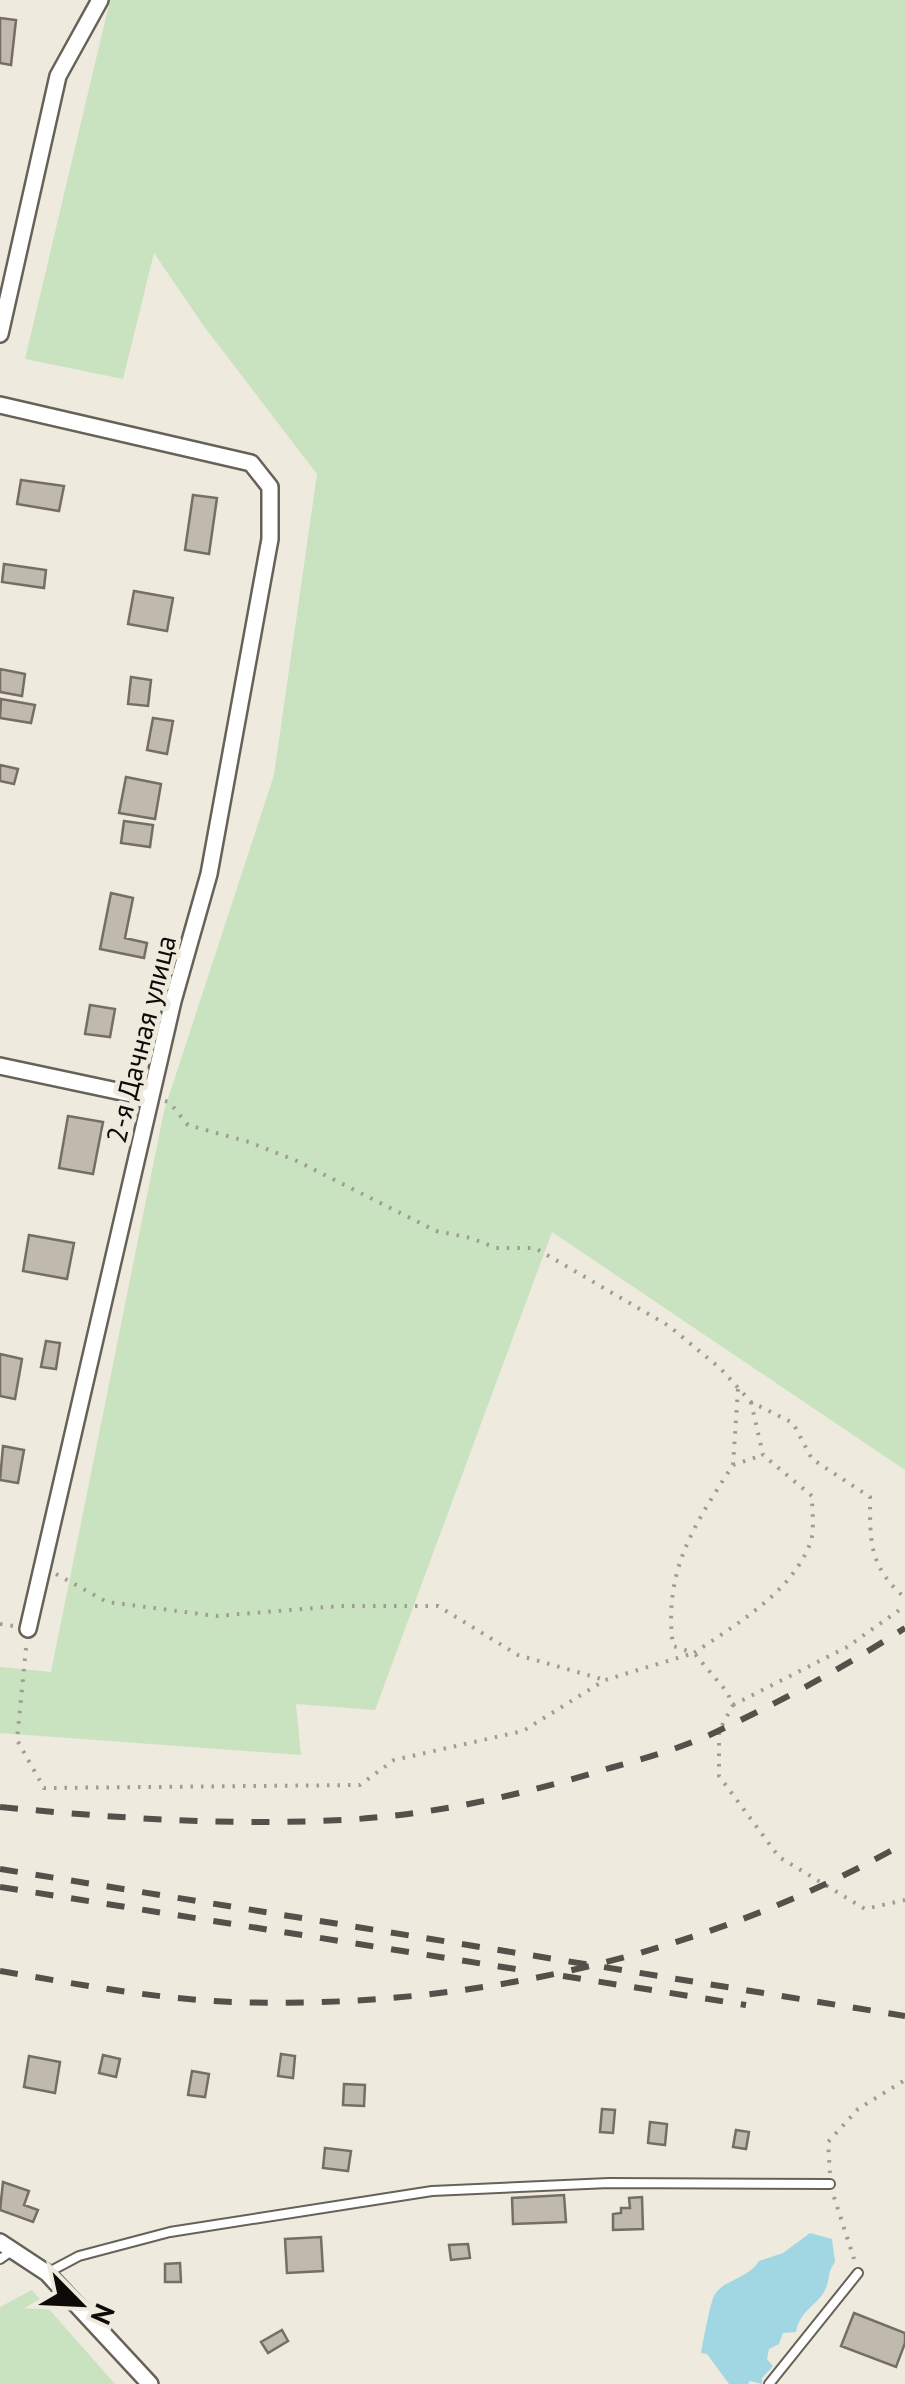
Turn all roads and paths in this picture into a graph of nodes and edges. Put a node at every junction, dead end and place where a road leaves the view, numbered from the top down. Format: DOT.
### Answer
graph roads {
  1 [pos="100,0"];
  2 [pos="0,334"];
  3 [pos="0,405"];
  4 [pos="0,1066"];
  5 [pos="150,1098"];
  6 [pos="738,1388"];
  7 [pos="751,1402"];
  8 [pos="764,1456"];
  9 [pos="733,1464"];
  10 [pos="44,1568"];
  11 [pos="905,1598"];
  12 [pos="905,1606"];
  13 [pos="28,1629"];
  14 [pos="694,1653"];
  15 [pos="606,1680"];
  16 [pos="733,1705"];
  17 [pos="905,1900"];
  18 [pos="905,2080"];
  19 [pos="830,2184"];
  20 [pos="4,2250"];
  21 [pos="858,2272"];
  22 [pos="47,2273"];
  23 [pos="150,2384"];
  24 [pos="769,2384"];
  1 -- 2 [label="street"];
  3 -- 5 [label="street, 2-я Дачная улица"];
  4 -- 5 [label="street"];
  5 -- 6 [label="path"];
  5 -- 10 [label="street, 2-я Дачная улица"];
  6 -- 7 [label="path"];
  6 -- 9 [label="path"];
  7 -- 8 [label="path"];
  7 -- 11 [label="path"];
  8 -- 9 [label="path"];
  8 -- 14 [label="path"];
  9 -- 14 [label="path"];
  10 -- 13 [label="street, 2-я Дачная улица"];
  10 -- 15 [label="path"];
  12 -- 16 [label="path"];
  13 -- 15 [label="path"];
  14 -- 15 [label="path"];
  14 -- 16 [label="path"];
  16 -- 17 [label="path"];
  18 -- 19 [label="path"];
  19 -- 21 [label="path"];
  19 -- 22 [label="lane"];
  20 -- 22 [label="street"];
  21 -- 24 [label="lane"];
  22 -- 23 [label="street"];
}
